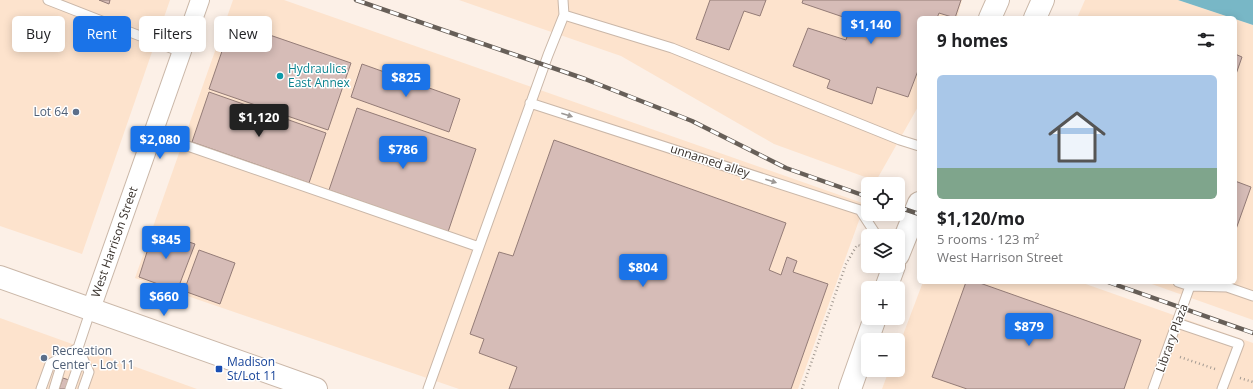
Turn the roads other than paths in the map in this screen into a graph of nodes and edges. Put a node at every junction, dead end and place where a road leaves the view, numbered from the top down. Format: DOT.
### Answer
graph roads {
  1 [pos="48,0"];
  2 [pos="200,0"];
  3 [pos="563,0"];
  4 [pos="998,0"];
  5 [pos="1043,0"];
  6 [pos="564,15"];
  7 [pos="194,16"];
  8 [pos="991,16"];
  9 [pos="1036,16"];
  10 [pos="139,36"];
  11 [pos="181,52"];
  12 [pos="530,102"];
  13 [pos="153,134"];
  14 [pos="917,145"];
  15 [pos="917,208"];
  16 [pos="873,229"];
  17 [pos="905,238"];
  18 [pos="479,247"];
  19 [pos="0,277"];
  20 [pos="1184,284"];
  21 [pos="1190,286"];
  22 [pos="1253,296"];
  23 [pos="91,310"];
  24 [pos="1178,323"];
  25 [pos="873,325"];
  26 [pos="78,348"];
  27 [pos="41,389"];
  28 [pos="54,389"];
  29 [pos="70,389"];
  30 [pos="83,389"];
  31 [pos="316,389"];
  32 [pos="428,389"];
  33 [pos="850,389"];
  34 [pos="1153,389"];
  35 [pos="1222,389"];
  1 -- 10 [label="lane"];
  2 -- 7 [label="street, West Harrison Street"];
  3 -- 6 [label="lane"];
  4 -- 8 [label="street"];
  5 -- 9 [label="street"];
  6 -- 12 [label="lane"];
  6 -- 14 [label="lane"];
  11 -- 13 [label="street, West Harrison Street"];
  12 -- 16 [label="lane, unnamed alley, one-way"];
  12 -- 18 [label="lane"];
  13 -- 18 [label="lane"];
  13 -- 23 [label="street, West Harrison Street"];
  15 -- 17 [label="street"];
  18 -- 32 [label="lane"];
  19 -- 23 [label="street"];
  20 -- 21 [label="lane"];
  21 -- 22 [label="lane"];
  21 -- 24 [label="lane, Library Plaza"];
  23 -- 26 [label="lane, West Harrison Street"];
  23 -- 31 [label="street"];
  24 -- 34 [label="lane, Library Plaza"];
  24 -- 35 [label="lane"];
  25 -- 33 [label="street"];
  26 -- 27 [label="lane"];
  26 -- 28 [label="lane, West Harrison Street"];
  26 -- 29 [label="lane, West Harrison Street"];
  26 -- 30 [label="lane"];
}
